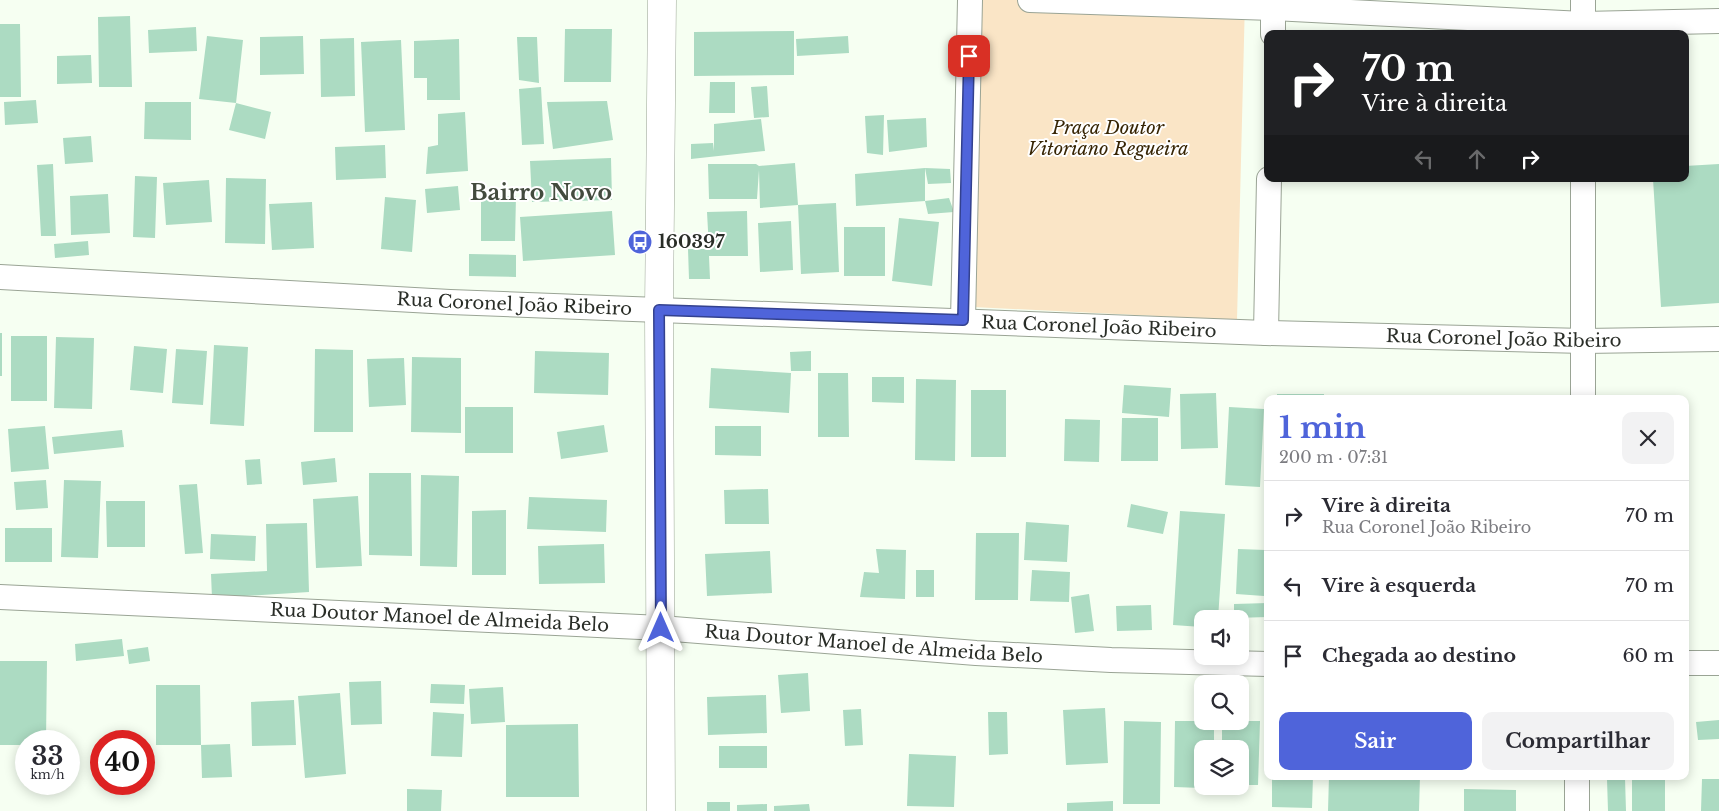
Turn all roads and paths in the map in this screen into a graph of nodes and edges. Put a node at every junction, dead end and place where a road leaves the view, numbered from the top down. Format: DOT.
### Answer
graph roads {
  1 [pos="662,0"];
  2 [pos="970,0"];
  3 [pos="1030,0"];
  4 [pos="1583,0"];
  5 [pos="1273,4"];
  6 [pos="1719,21"];
  7 [pos="1583,29"];
  8 [pos="1273,30"];
  9 [pos="1269,182"];
  10 [pos="1583,182"];
  11 [pos="0,277"];
  12 [pos="659,310"];
  13 [pos="963,320"];
  14 [pos="1266,333"];
  15 [pos="1719,339"];
  16 [pos="1584,342"];
  17 [pos="1583,395"];
  18 [pos="0,597"];
  19 [pos="661,628"];
  20 [pos="1689,663"];
  21 [pos="1719,663"];
  22 [pos="1264,664"];
  23 [pos="1577,780"];
  24 [pos="661,811"];
  25 [pos="1577,811"];
  1 -- 12 [label="street"];
  2 -- 13 [label="street"];
  3 -- 5 [label="street"];
  4 -- 7 [label="street"];
  5 -- 7 [label="street"];
  5 -- 8 [label="street"];
  6 -- 7 [label="street"];
  9 -- 14 [label="street"];
  10 -- 16 [label="street"];
  11 -- 12 [label="street, Rua Coronel João Ribeiro"];
  12 -- 13 [label="street, Rua Coronel João Ribeiro"];
  12 -- 19 [label="street"];
  13 -- 14 [label="street, Rua Coronel João Ribeiro"];
  14 -- 16 [label="street, Rua Coronel João Ribeiro"];
  15 -- 16 [label="street, Rua Coronel João Ribeiro"];
  16 -- 17 [label="street"];
  18 -- 19 [label="street, Rua Doutor Manoel de Almeida Belo"];
  19 -- 22 [label="street, Rua Doutor Manoel de Almeida Belo"];
  19 -- 24 [label="street"];
  20 -- 21 [label="street"];
  23 -- 25 [label="street"];
}
